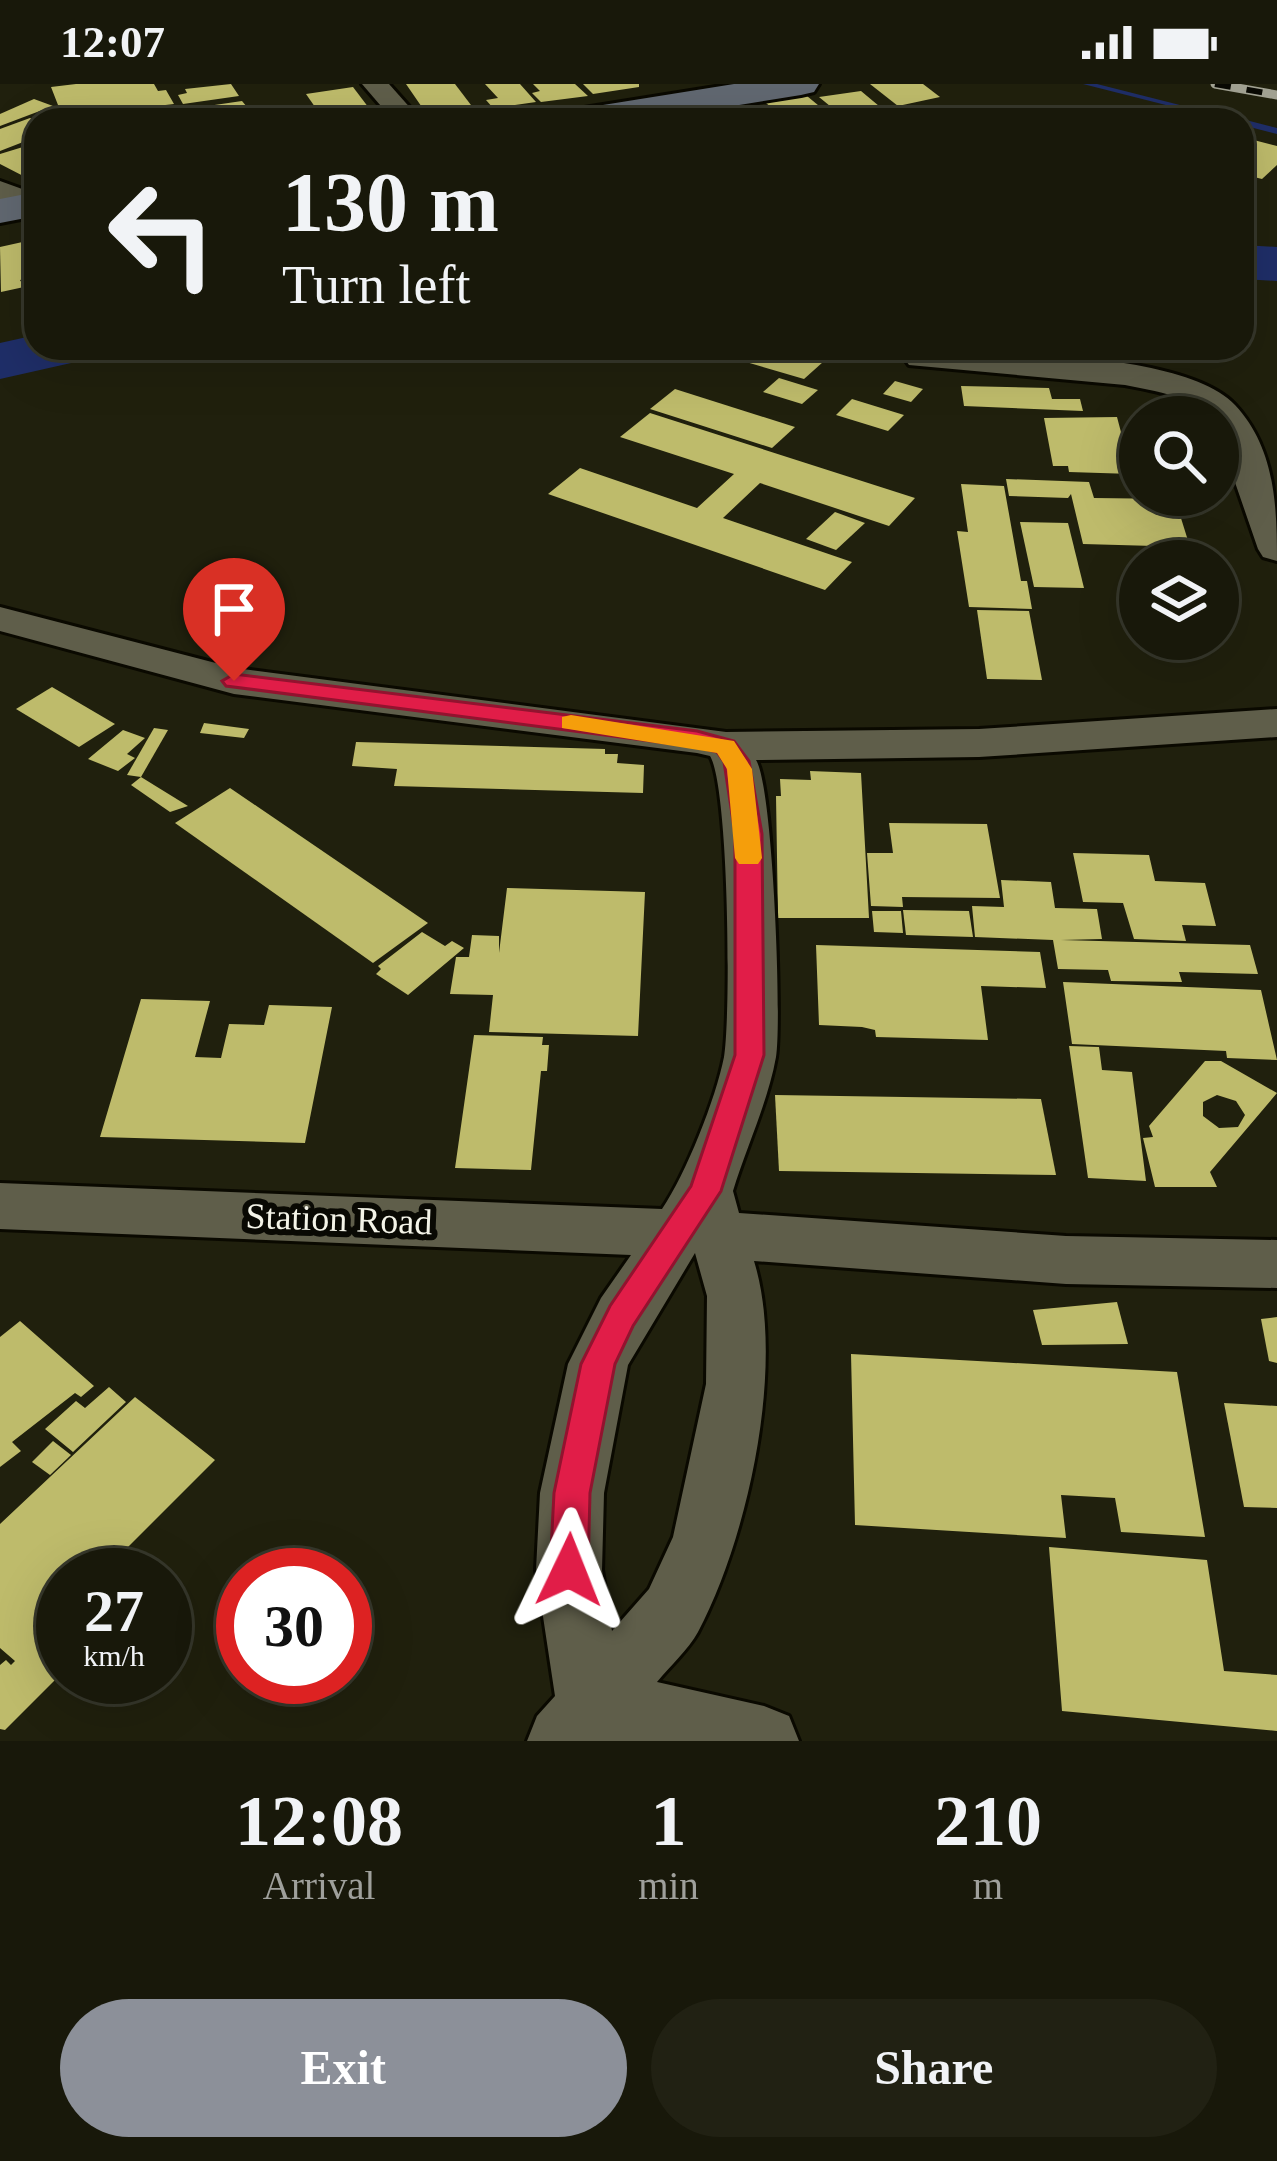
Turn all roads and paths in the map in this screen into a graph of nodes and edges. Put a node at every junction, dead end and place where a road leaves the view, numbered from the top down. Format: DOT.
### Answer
graph roads {
  1 [pos="376,84"];
  2 [pos="801,84"];
  3 [pos="397,108"];
  4 [pos="652,108"];
  5 [pos="946,360"];
  6 [pos="1277,549"];
  7 [pos="0,619"];
  8 [pos="1277,723"];
  9 [pos="726,746"];
  10 [pos="0,1206"];
  11 [pos="700,1220"];
  12 [pos="1277,1264"];
  13 [pos="576,1722"];
  14 [pos="764,1741"];
  1 -- 3 [label="street"];
  2 -- 4 [label="street"];
  5 -- 6 [label="street"];
  7 -- 9 [label="street"];
  8 -- 9 [label="street"];
  9 -- 11 [label="street"];
  10 -- 11 [label="street, Station Road"];
  11 -- 12 [label="street, Station Road"];
  11 -- 13 [label="street"];
  11 -- 13 [label="street"];
  13 -- 14 [label="street"];
}
